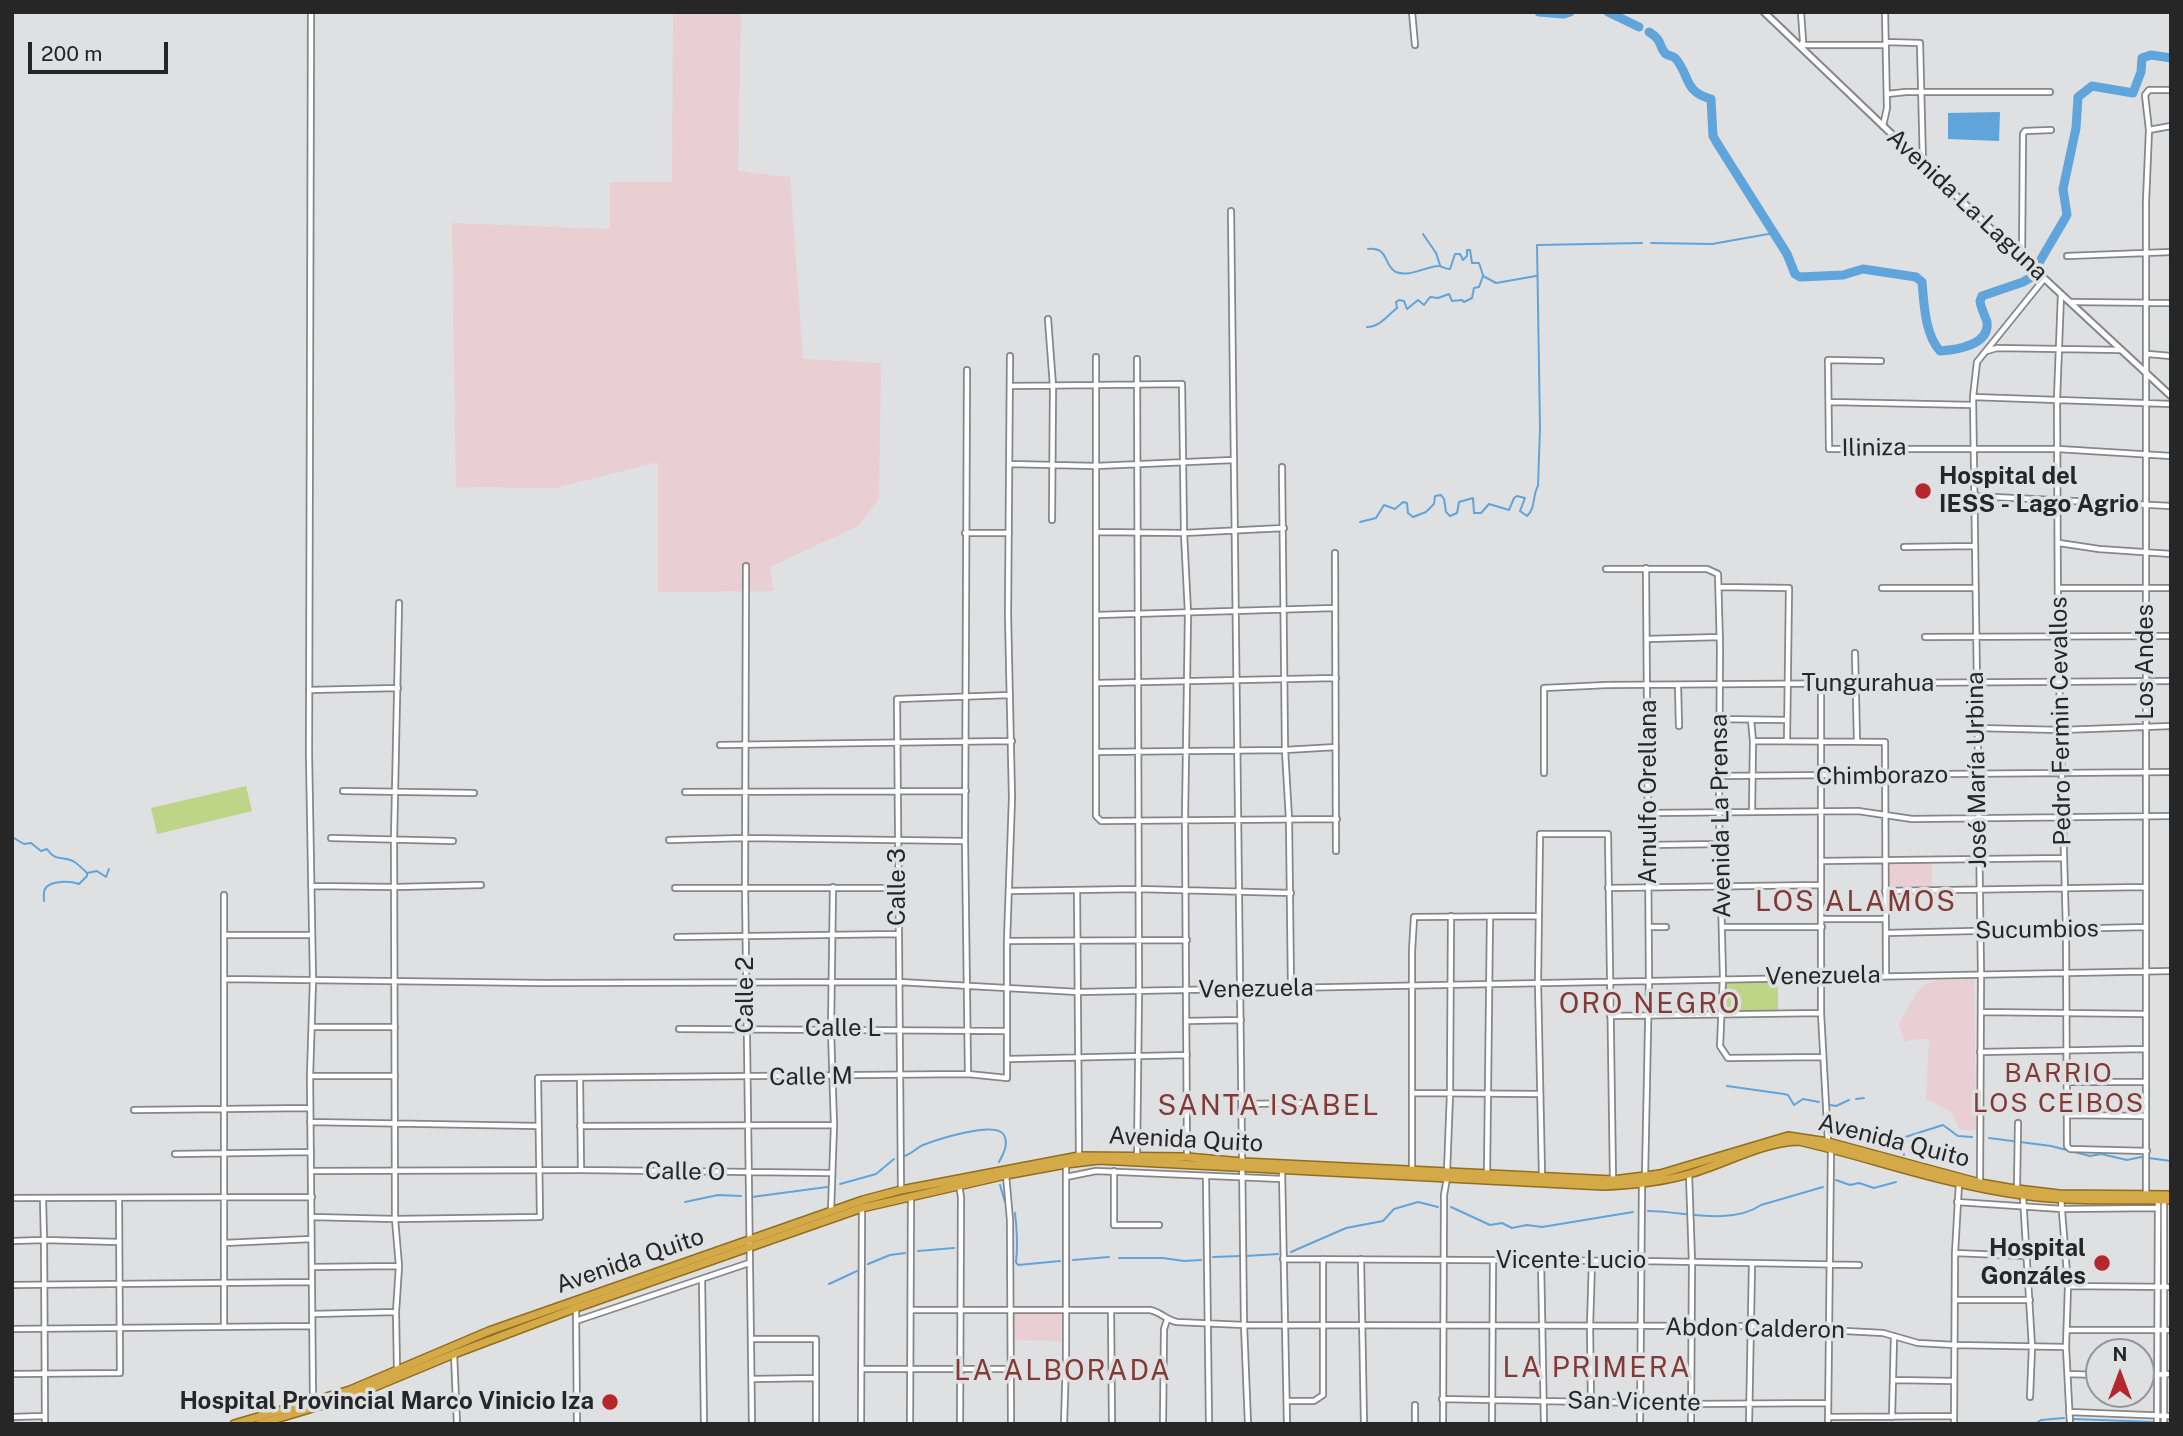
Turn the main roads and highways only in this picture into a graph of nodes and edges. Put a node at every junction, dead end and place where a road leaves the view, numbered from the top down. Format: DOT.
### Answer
graph roads {
  1 [pos="1830,1145"];
  2 [pos="1243,1170"];
  3 [pos="1447,1175"];
  4 [pos="1643,1181"];
  5 [pos="2020,1192"];
  6 [pos="2164,1200"];
  7 [pos="748,1243"];
  8 [pos="271,1417"];
  9 [pos="234,1424"];
  10 [pos="259,1424"];
  1 -- 4 [label="highway, Avenida Quito"];
  1 -- 4 [label="highway, Avenida Quito"];
  1 -- 5 [label="highway, Avenida Quito"];
  1 -- 5 [label="highway, Avenida Quito"];
  2 -- 3 [label="highway, Avenida Quito"];
  2 -- 3 [label="highway, Avenida Quito"];
  2 -- 7 [label="highway, Avenida Quito"];
  2 -- 7 [label="highway, Avenida Quito"];
  3 -- 4 [label="highway, Avenida Quito"];
  3 -- 4 [label="highway, Avenida Quito"];
  5 -- 6 [label="highway, Avenida Quito"];
  5 -- 6 [label="highway, Avenida Quito"];
  7 -- 8 [label="highway, Avenida Quito"];
  7 -- 8 [label="highway, Avenida Quito"];
  8 -- 9 [label="highway"];
  8 -- 10 [label="highway"];
}
